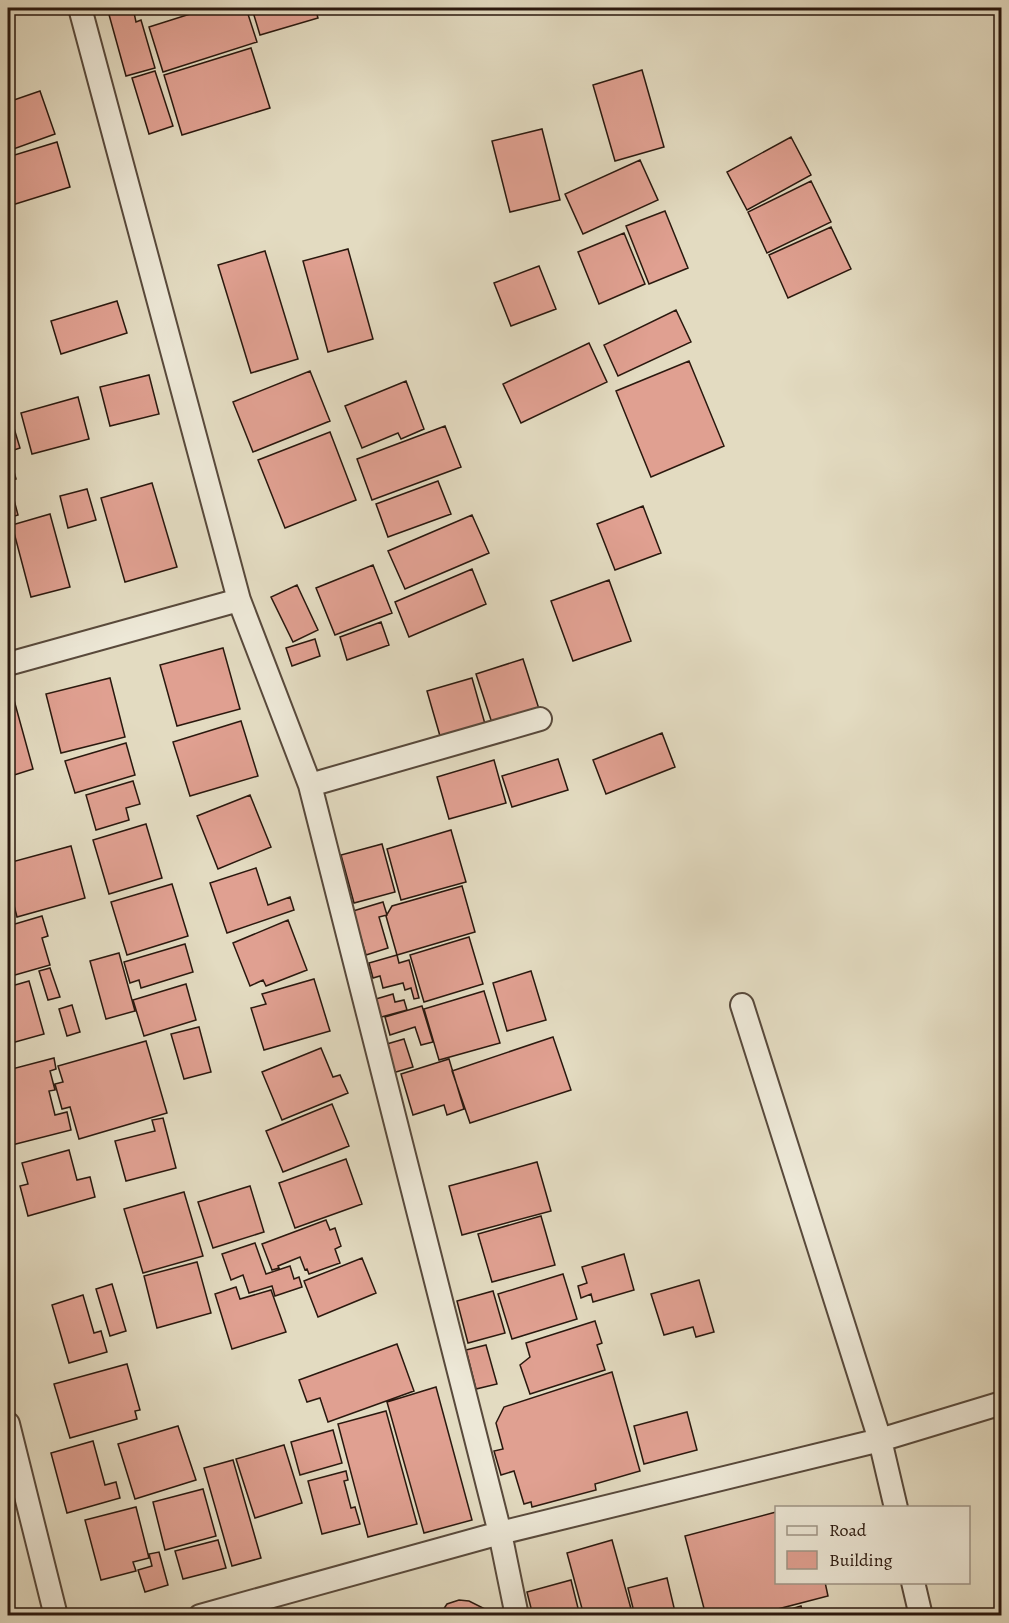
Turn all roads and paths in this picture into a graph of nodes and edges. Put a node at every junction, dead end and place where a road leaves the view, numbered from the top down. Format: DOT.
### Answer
graph roads {
  1 [pos="80,8"];
  2 [pos="239,600"];
  3 [pos="8,664"];
  4 [pos="540,719"];
  5 [pos="310,785"];
  6 [pos="742,1005"];
  7 [pos="1002,1403"];
  8 [pos="8,1424"];
  9 [pos="880,1440"];
  10 [pos="896,1506"];
  11 [pos="501,1533"];
  12 [pos="913,1584"];
  13 [pos="56,1616"];
  14 [pos="200,1616"];
  15 [pos="517,1616"];
  16 [pos="921,1616"];
  1 -- 2 [label="street"];
  2 -- 3 [label="street"];
  2 -- 5 [label="street"];
  4 -- 5 [label="street"];
  5 -- 11 [label="street"];
  6 -- 9 [label="street"];
  7 -- 9 [label="street"];
  8 -- 13 [label="street"];
  9 -- 10 [label="street"];
  9 -- 11 [label="street"];
  11 -- 14 [label="street"];
  11 -- 15 [label="street"];
  12 -- 16 [label="street"];
}
